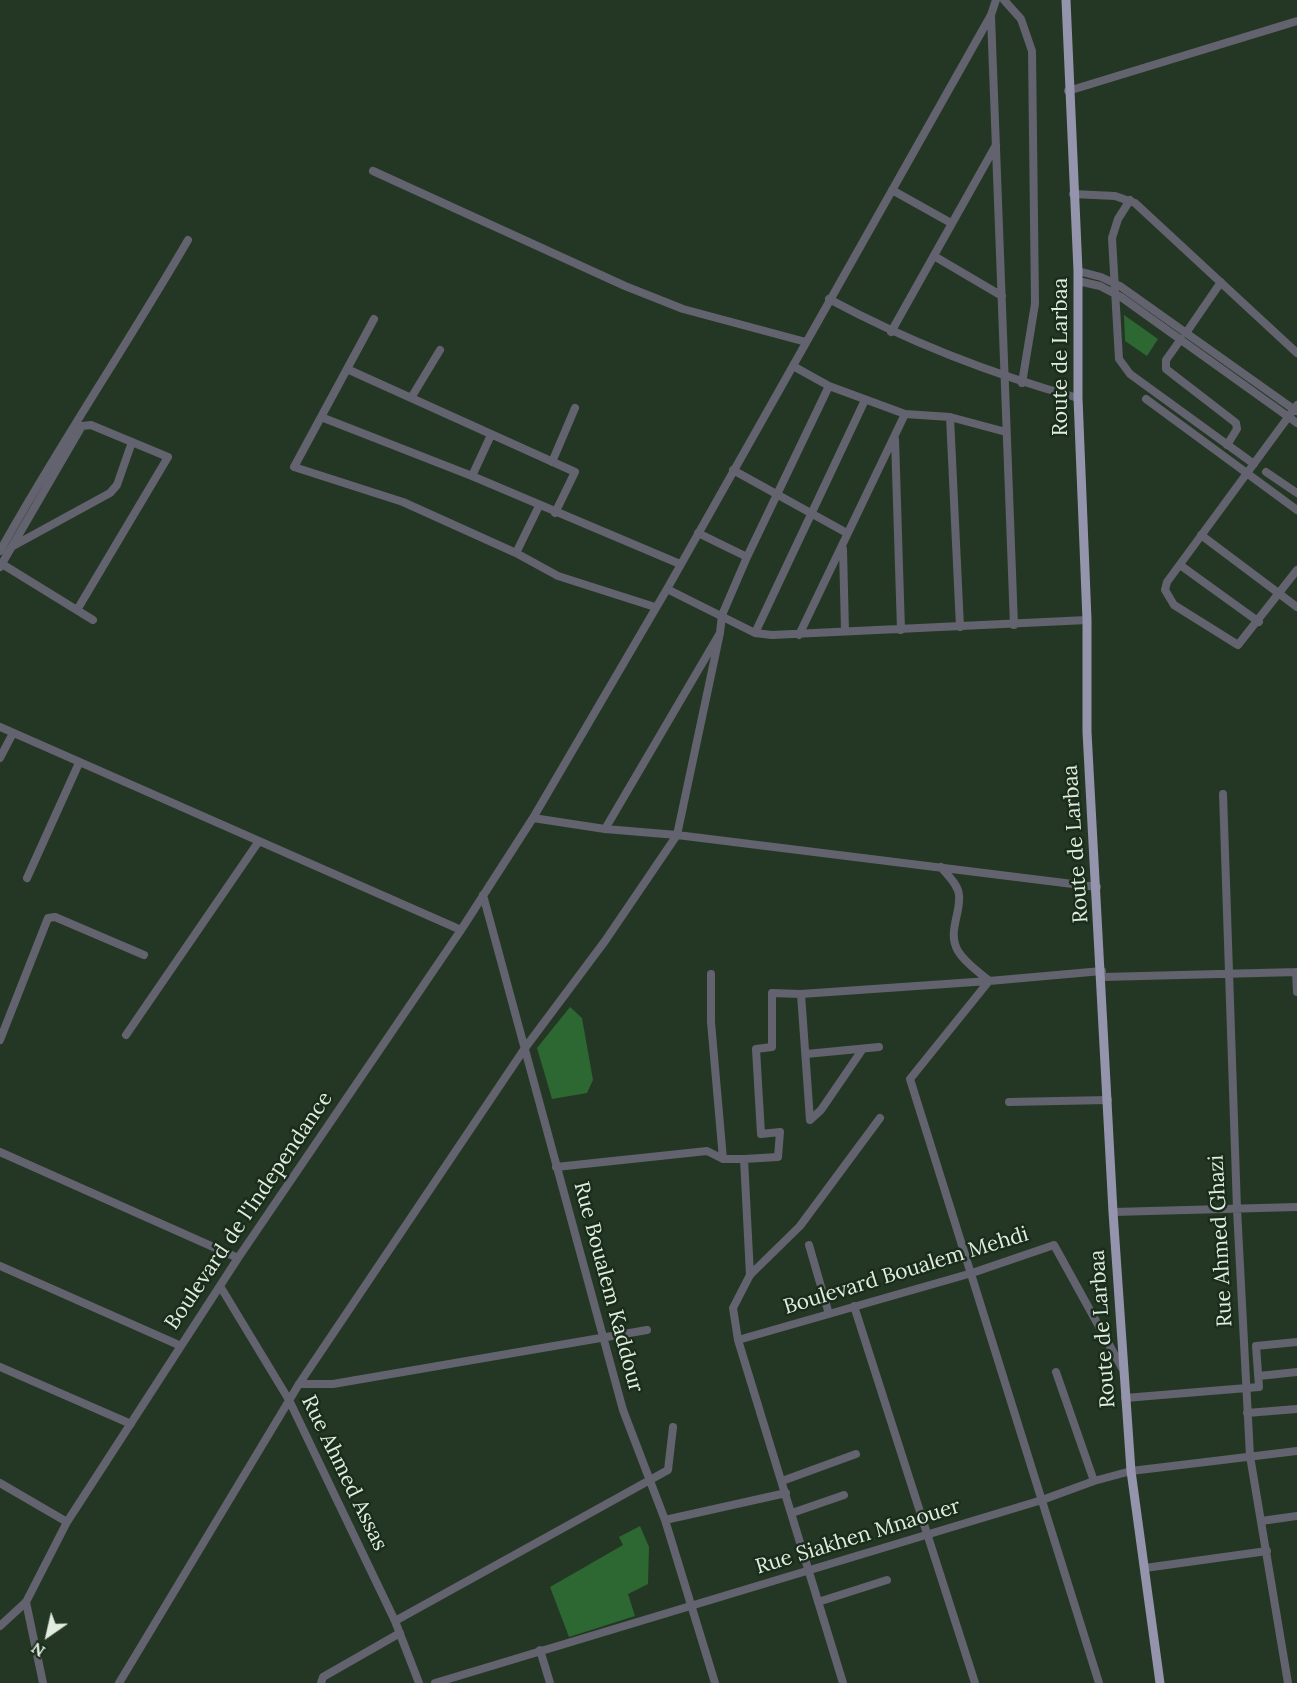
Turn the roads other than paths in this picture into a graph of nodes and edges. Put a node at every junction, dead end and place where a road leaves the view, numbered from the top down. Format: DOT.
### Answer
graph roads {
  1 [pos="996,0"];
  2 [pos="1004,0"];
  3 [pos="1066,0"];
  4 [pos="992,15"];
  5 [pos="1297,21"];
  6 [pos="1068,91"];
  7 [pos="996,145"];
  8 [pos="373,171"];
  9 [pos="892,190"];
  10 [pos="1073,194"];
  11 [pos="1130,200"];
  12 [pos="951,223"];
  13 [pos="188,240"];
  14 [pos="933,256"];
  15 [pos="1078,276"];
  16 [pos="1221,282"];
  17 [pos="1114,283"];
  18 [pos="1115,293"];
  19 [pos="1002,296"];
  20 [pos="829,299"];
  21 [pos="374,319"];
  22 [pos="891,332"];
  23 [pos="1183,336"];
  24 [pos="806,342"];
  25 [pos="440,350"];
  26 [pos="1297,353"];
  27 [pos="793,366"];
  28 [pos="347,369"];
  29 [pos="1006,378"];
  30 [pos="1022,383"];
  31 [pos="829,386"];
  32 [pos="411,398"];
  33 [pos="1078,398"];
  34 [pos="1146,399"];
  35 [pos="865,400"];
  36 [pos="575,408"];
  37 [pos="1294,411"];
  38 [pos="904,414"];
  39 [pos="321,417"];
  40 [pos="950,417"];
  41 [pos="1297,423"];
  42 [pos="1006,432"];
  43 [pos="491,435"];
  44 [pos="895,438"];
  45 [pos="132,442"];
  46 [pos="1227,445"];
  47 [pos="552,462"];
  48 [pos="1254,464"];
  49 [pos="733,470"];
  50 [pos="1266,472"];
  51 [pos="1247,473"];
  52 [pos="472,476"];
  53 [pos="1297,494"];
  54 [pos="776,495"];
  55 [pos="539,506"];
  56 [pos="1297,510"];
  57 [pos="555,513"];
  58 [pos="813,514"];
  59 [pos="846,532"];
  60 [pos="698,533"];
  61 [pos="1201,535"];
  62 [pos="843,546"];
  63 [pos="12,547"];
  64 [pos="0,551"];
  65 [pos="516,553"];
  66 [pos="747,557"];
  67 [pos="680,564"];
  68 [pos="1180,565"];
  69 [pos="1,566"];
  70 [pos="1297,570"];
  71 [pos="668,589"];
  72 [pos="1280,594"];
  73 [pos="656,607"];
  74 [pos="1297,607"];
  75 [pos="76,610"];
  76 [pos="722,615"];
  77 [pos="93,620"];
  78 [pos="1087,620"];
  79 [pos="1259,622"];
  80 [pos="1014,625"];
  81 [pos="960,627"];
  82 [pos="901,630"];
  83 [pos="845,632"];
  84 [pos="720,633"];
  85 [pos="755,633"];
  86 [pos="799,634"];
  87 [pos="0,727"];
  88 [pos="13,733"];
  89 [pos="0,758"];
  90 [pos="79,763"];
  91 [pos="1223,794"];
  92 [pos="534,818"];
  93 [pos="605,829"];
  94 [pos="677,835"];
  95 [pos="259,841"];
  96 [pos="941,867"];
  97 [pos="27,878"];
  98 [pos="1097,887"];
  99 [pos="483,895"];
  100 [pos="461,930"];
  101 [pos="144,955"];
  102 [pos="1230,972"];
  103 [pos="1297,972"];
  104 [pos="711,974"];
  105 [pos="1102,974"];
  106 [pos="989,981"];
  107 [pos="1297,992"];
  108 [pos="801,994"];
  109 [pos="126,1035"];
  110 [pos="0,1040"];
  111 [pos="879,1047"];
  112 [pos="525,1048"];
  113 [pos="862,1050"];
  114 [pos="806,1054"];
  115 [pos="1108,1100"];
  116 [pos="1009,1102"];
  117 [pos="880,1118"];
  118 [pos="0,1152"];
  119 [pos="723,1159"];
  120 [pos="744,1160"];
  121 [pos="556,1167"];
  122 [pos="1297,1207"];
  123 [pos="1237,1209"];
  124 [pos="1113,1212"];
  125 [pos="809,1245"];
  126 [pos="238,1258"];
  127 [pos="0,1266"];
  128 [pos="972,1274"];
  129 [pos="750,1275"];
  130 [pos="220,1286"];
  131 [pos="854,1306"];
  132 [pos="829,1314"];
  133 [pos="647,1330"];
  134 [pos="604,1336"];
  135 [pos="738,1340"];
  136 [pos="1297,1342"];
  137 [pos="181,1346"];
  138 [pos="0,1367"];
  139 [pos="1122,1368"];
  140 [pos="1056,1372"];
  141 [pos="1297,1372"];
  142 [pos="1259,1376"];
  143 [pos="299,1384"];
  144 [pos="1246,1388"];
  145 [pos="1125,1398"];
  146 [pos="289,1400"];
  147 [pos="1297,1409"];
  148 [pos="1247,1413"];
  149 [pos="131,1424"];
  150 [pos="673,1427"];
  151 [pos="1297,1451"];
  152 [pos="856,1454"];
  153 [pos="1250,1456"];
  154 [pos="1131,1471"];
  155 [pos="650,1480"];
  156 [pos="782,1481"];
  157 [pos="1094,1481"];
  158 [pos="0,1483"];
  159 [pos="786,1493"];
  160 [pos="844,1495"];
  161 [pos="1042,1500"];
  162 [pos="792,1513"];
  163 [pos="1297,1516"];
  164 [pos="665,1520"];
  165 [pos="1261,1521"];
  166 [pos="67,1522"];
  167 [pos="927,1534"];
  168 [pos="1267,1551"];
  169 [pos="1145,1568"];
  170 [pos="810,1570"];
  171 [pos="887,1580"];
  172 [pos="26,1602"];
  173 [pos="818,1602"];
  174 [pos="691,1607"];
  175 [pos="395,1621"];
  176 [pos="0,1626"];
  177 [pos="400,1633"];
  178 [pos="540,1650"];
  179 [pos="43,1683"];
  180 [pos="119,1683"];
  181 [pos="321,1683"];
  182 [pos="419,1683"];
  183 [pos="435,1683"];
  184 [pos="550,1683"];
  185 [pos="715,1683"];
  186 [pos="843,1683"];
  187 [pos="975,1683"];
  188 [pos="1099,1683"];
  189 [pos="1160,1683"];
  190 [pos="1288,1683"];
  1 -- 4 [label="street"];
  2 -- 30 [label="street"];
  3 -- 6 [label="main road, Route de Larbaa"];
  4 -- 7 [label="street"];
  4 -- 9 [label="street, Boulevard de l'Independance"];
  5 -- 6 [label="street"];
  6 -- 10 [label="main road, Route de Larbaa"];
  7 -- 12 [label="street"];
  7 -- 19 [label="street"];
  8 -- 24 [label="street"];
  9 -- 12 [label="street"];
  9 -- 20 [label="street, Boulevard de l'Independance"];
  10 -- 11 [label="street"];
  10 -- 15 [label="main road, Route de Larbaa"];
  11 -- 16 [label="street"];
  11 -- 17 [label="street"];
  12 -- 14 [label="street"];
  13 -- 64 [label="street"];
  14 -- 19 [label="street"];
  14 -- 22 [label="street"];
  15 -- 17 [label="street"];
  15 -- 18 [label="street"];
  15 -- 33 [label="main road, Route de Larbaa"];
  16 -- 23 [label="street"];
  16 -- 26 [label="street"];
  17 -- 18 [label="street"];
  17 -- 23 [label="street"];
  18 -- 23 [label="street"];
  18 -- 46 [label="street"];
  19 -- 29 [label="street"];
  20 -- 22 [label="street"];
  20 -- 24 [label="street, Boulevard de l'Independance"];
  21 -- 28 [label="street"];
  22 -- 29 [label="street"];
  23 -- 37 [label="street"];
  23 -- 46 [label="street"];
  24 -- 27 [label="street, Boulevard de l'Independance"];
  25 -- 32 [label="street"];
  27 -- 31 [label="street"];
  27 -- 49 [label="street, Boulevard de l'Independance"];
  28 -- 32 [label="street"];
  28 -- 39 [label="street"];
  29 -- 30 [label="street"];
  29 -- 42 [label="street"];
  30 -- 33 [label="street"];
  31 -- 35 [label="street"];
  31 -- 54 [label="street"];
  32 -- 43 [label="street"];
  33 -- 78 [label="main road, Route de Larbaa"];
  34 -- 51 [label="street"];
  35 -- 38 [label="street"];
  35 -- 58 [label="street"];
  36 -- 47 [label="street"];
  37 -- 41 [label="street"];
  37 -- 48 [label="street"];
  38 -- 40 [label="street"];
  38 -- 44 [label="street"];
  39 -- 52 [label="street"];
  39 -- 65 [label="street"];
  40 -- 42 [label="street"];
  40 -- 81 [label="street"];
  42 -- 80 [label="street"];
  43 -- 47 [label="street"];
  43 -- 52 [label="street"];
  44 -- 59 [label="street"];
  44 -- 82 [label="street"];
  45 -- 63 [label="street"];
  45 -- 63 [label="street"];
  45 -- 75 [label="street"];
  46 -- 48 [label="street"];
  47 -- 57 [label="street"];
  48 -- 51 [label="street"];
  49 -- 54 [label="street"];
  49 -- 60 [label="street, Boulevard de l'Independance"];
  50 -- 53 [label="street"];
  51 -- 56 [label="street"];
  51 -- 61 [label="street"];
  52 -- 55 [label="street"];
  54 -- 58 [label="street"];
  54 -- 66 [label="street"];
  55 -- 57 [label="street"];
  55 -- 65 [label="street"];
  57 -- 67 [label="street"];
  58 -- 59 [label="street"];
  58 -- 85 [label="street"];
  59 -- 62 [label="street"];
  60 -- 66 [label="street"];
  60 -- 67 [label="street, Boulevard de l'Independance"];
  61 -- 68 [label="street"];
  61 -- 72 [label="street"];
  62 -- 83 [label="street"];
  62 -- 86 [label="street"];
  63 -- 69 [label="street"];
  65 -- 73 [label="street"];
  66 -- 76 [label="street"];
  67 -- 71 [label="street, Boulevard de l'Independance"];
  68 -- 79 [label="street"];
  68 -- 79 [label="street"];
  69 -- 75 [label="street"];
  70 -- 72 [label="street"];
  71 -- 73 [label="street, Boulevard de l'Independance"];
  71 -- 76 [label="street"];
  72 -- 74 [label="street"];
  72 -- 79 [label="street"];
  73 -- 92 [label="street, Boulevard de l'Independance"];
  75 -- 77 [label="street"];
  76 -- 84 [label="street"];
  76 -- 85 [label="street"];
  78 -- 80 [label="street"];
  78 -- 98 [label="main road, Route de Larbaa"];
  80 -- 81 [label="street"];
  81 -- 82 [label="street"];
  82 -- 83 [label="street"];
  83 -- 86 [label="street"];
  84 -- 93 [label="street"];
  84 -- 94 [label="street"];
  85 -- 86 [label="street"];
  87 -- 88 [label="street"];
  88 -- 89 [label="street"];
  88 -- 90 [label="street"];
  90 -- 95 [label="street"];
  90 -- 97 [label="street"];
  91 -- 102 [label="street, Rue Ahmed Ghazi"];
  92 -- 93 [label="street"];
  92 -- 99 [label="street, Boulevard de l'Independance"];
  93 -- 94 [label="street"];
  94 -- 96 [label="street"];
  94 -- 112 [label="street"];
  95 -- 100 [label="street"];
  95 -- 109 [label="street"];
  96 -- 98 [label="street"];
  96 -- 106 [label="street"];
  98 -- 105 [label="main road, Route de Larbaa"];
  99 -- 100 [label="street, Boulevard de l'Independance"];
  99 -- 112 [label="street, Rue Boualem Kaddour"];
  100 -- 126 [label="street, Boulevard de l'Independance"];
  101 -- 110 [label="street"];
  102 -- 103 [label="street"];
  102 -- 105 [label="street"];
  102 -- 123 [label="street, Rue Ahmed Ghazi"];
  103 -- 107 [label="street"];
  104 -- 119 [label="street"];
  105 -- 106 [label="street"];
  105 -- 115 [label="main road, Route de Larbaa"];
  106 -- 108 [label="street"];
  106 -- 128 [label="street"];
  108 -- 114 [label="street"];
  108 -- 120 [label="street"];
  111 -- 113 [label="street"];
  112 -- 121 [label="street, Rue Boualem Kaddour"];
  112 -- 143 [label="street"];
  113 -- 114 [label="street"];
  113 -- 114 [label="street"];
  115 -- 116 [label="street"];
  115 -- 124 [label="main road, Route de Larbaa"];
  117 -- 129 [label="street"];
  118 -- 126 [label="street"];
  119 -- 120 [label="street"];
  119 -- 121 [label="street"];
  120 -- 129 [label="street"];
  121 -- 134 [label="street, Rue Boualem Kaddour"];
  122 -- 123 [label="street"];
  123 -- 124 [label="street"];
  123 -- 144 [label="street, Rue Ahmed Ghazi"];
  124 -- 139 [label="main road, Route de Larbaa"];
  125 -- 132 [label="street"];
  126 -- 130 [label="street, Boulevard de l'Independance"];
  127 -- 137 [label="street"];
  128 -- 131 [label="street, Boulevard Boualem Mehdi"];
  128 -- 139 [label="street, Boulevard Boualem Mehdi"];
  128 -- 161 [label="street"];
  129 -- 135 [label="street"];
  130 -- 137 [label="street, Boulevard de l'Independance"];
  130 -- 146 [label="street, Rue Ahmed Assas"];
  131 -- 132 [label="street, Boulevard Boualem Mehdi"];
  131 -- 167 [label="street"];
  132 -- 135 [label="street, Boulevard Boualem Mehdi"];
  133 -- 134 [label="street"];
  134 -- 143 [label="street"];
  134 -- 155 [label="street, Rue Boualem Kaddour"];
  135 -- 156 [label="street"];
  136 -- 142 [label="street"];
  137 -- 149 [label="street, Boulevard de l'Independance"];
  138 -- 149 [label="street"];
  139 -- 145 [label="main road, Route de Larbaa"];
  140 -- 157 [label="street"];
  141 -- 142 [label="street"];
  142 -- 144 [label="street"];
  143 -- 146 [label="street"];
  144 -- 145 [label="street"];
  144 -- 148 [label="street, Rue Ahmed Ghazi"];
  145 -- 154 [label="main road, Route de Larbaa"];
  146 -- 175 [label="street, Rue Ahmed Assas"];
  146 -- 180 [label="street"];
  147 -- 148 [label="street"];
  148 -- 153 [label="street, Rue Ahmed Ghazi"];
  149 -- 166 [label="street, Boulevard de l'Independance"];
  150 -- 155 [label="street"];
  151 -- 153 [label="street, Rue Siakhen Mnaouer"];
  152 -- 156 [label="street"];
  153 -- 154 [label="street, Rue Siakhen Mnaouer"];
  153 -- 165 [label="street, Rue Ahmed Ghazi"];
  154 -- 157 [label="street, Rue Siakhen Mnaouer"];
  154 -- 169 [label="main road, Route de Larbaa"];
  155 -- 164 [label="street, Rue Boualem Kaddour"];
  155 -- 175 [label="street"];
  156 -- 159 [label="street"];
  157 -- 161 [label="street, Rue Siakhen Mnaouer"];
  158 -- 166 [label="street"];
  159 -- 162 [label="street"];
  159 -- 164 [label="street"];
  160 -- 162 [label="street"];
  161 -- 167 [label="street, Rue Siakhen Mnaouer"];
  161 -- 188 [label="street"];
  162 -- 170 [label="street"];
  163 -- 165 [label="street"];
  164 -- 174 [label="street, Rue Boualem Kaddour"];
  165 -- 168 [label="street, Rue Ahmed Ghazi"];
  166 -- 172 [label="street, Boulevard de l'Independance"];
  167 -- 170 [label="street, Rue Siakhen Mnaouer"];
  167 -- 187 [label="street"];
  168 -- 169 [label="street"];
  168 -- 190 [label="street, Rue Ahmed Ghazi"];
  169 -- 189 [label="main road, Route de Larbaa"];
  170 -- 173 [label="street"];
  170 -- 174 [label="street, Rue Siakhen Mnaouer"];
  171 -- 173 [label="street"];
  172 -- 176 [label="street, Boulevard de l'Independance"];
  172 -- 179 [label="street"];
  173 -- 186 [label="street"];
  174 -- 178 [label="street, Rue Siakhen Mnaouer"];
  174 -- 185 [label="street, Rue Boualem Kaddour"];
  175 -- 177 [label="street, Rue Ahmed Assas"];
  177 -- 181 [label="street"];
  177 -- 182 [label="street, Rue Ahmed Assas"];
  178 -- 183 [label="street, Rue Siakhen Mnaouer"];
  178 -- 184 [label="street"];
}
